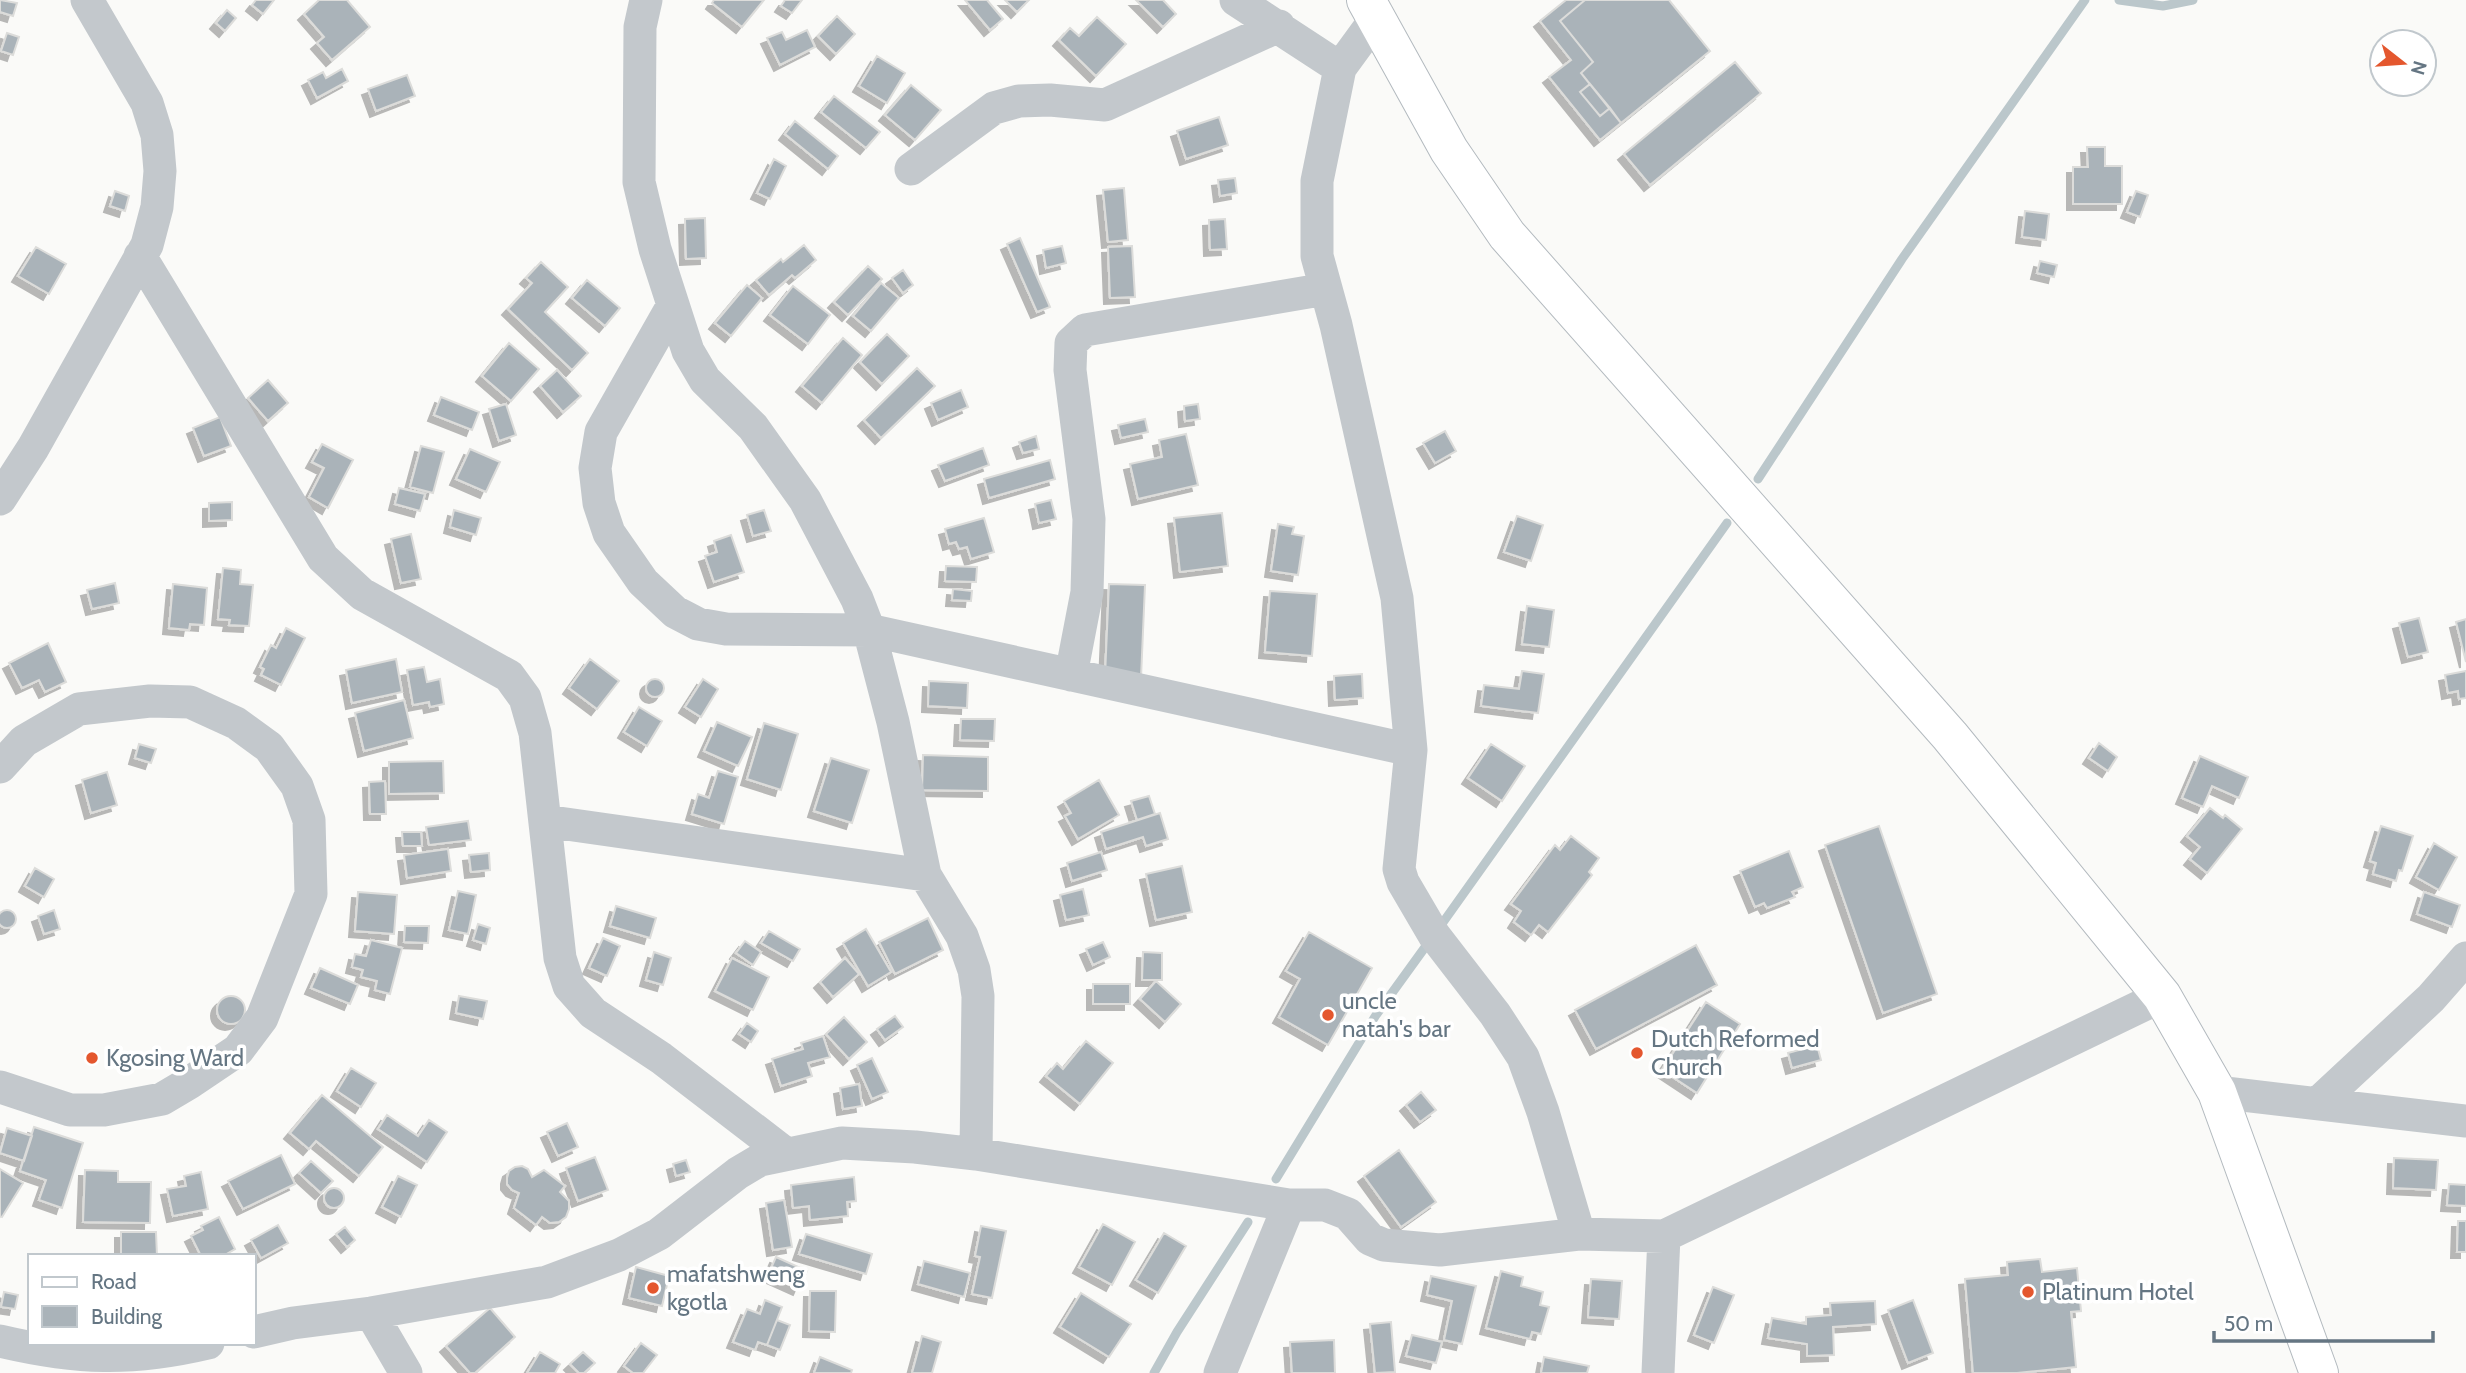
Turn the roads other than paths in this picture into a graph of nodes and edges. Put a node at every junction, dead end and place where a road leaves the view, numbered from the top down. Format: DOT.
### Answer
graph roads {
  1 [pos="87,0"];
  2 [pos="646,0"];
  3 [pos="1236,0"];
  4 [pos="1371,10"];
  5 [pos="1279,26"];
  6 [pos="1340,68"];
  7 [pos="911,169"];
  8 [pos="139,256"];
  9 [pos="1326,289"];
  10 [pos="672,307"];
  11 [pos="0,499"];
  12 [pos="869,630"];
  13 [pos="1071,675"];
  14 [pos="1411,750"];
  15 [pos="0,767"];
  16 [pos="545,821"];
  17 [pos="925,874"];
  18 [pos="2466,958"];
  19 [pos="2162,996"];
  20 [pos="0,1087"];
  21 [pos="2217,1092"];
  22 [pos="2318,1103"];
  23 [pos="2466,1121"];
  24 [pos="785,1153"];
  25 [pos="976,1154"];
  26 [pos="1289,1205"];
  27 [pos="1579,1234"];
  28 [pos="1664,1236"];
  29 [pos="371,1313"];
  30 [pos="256,1332"];
  31 [pos="0,1340"];
  32 [pos="200,1345"];
  33 [pos="406,1373"];
  34 [pos="1220,1373"];
  35 [pos="1658,1373"];
  36 [pos="2319,1373"];
  1 -- 8 [label="street"];
  2 -- 10 [label="street"];
  3 -- 5 [label="street"];
  4 -- 6 [label="street"];
  4 -- 19 [label="street"];
  5 -- 6 [label="street"];
  5 -- 7 [label="street"];
  6 -- 9 [label="street"];
  8 -- 11 [label="street"];
  8 -- 16 [label="street"];
  9 -- 13 [label="street"];
  9 -- 14 [label="street"];
  10 -- 12 [label="street"];
  10 -- 12 [label="street"];
  12 -- 13 [label="street"];
  12 -- 17 [label="street"];
  13 -- 14 [label="street"];
  14 -- 27 [label="street"];
  15 -- 20 [label="street"];
  16 -- 17 [label="street"];
  16 -- 24 [label="street"];
  17 -- 25 [label="street"];
  18 -- 22 [label="street"];
  19 -- 21 [label="street"];
  19 -- 28 [label="street"];
  21 -- 22 [label="street"];
  21 -- 36 [label="street"];
  22 -- 23 [label="street"];
  24 -- 25 [label="street"];
  24 -- 29 [label="street"];
  25 -- 26 [label="street"];
  26 -- 27 [label="street"];
  26 -- 34 [label="street"];
  27 -- 28 [label="street"];
  28 -- 35 [label="street"];
  29 -- 30 [label="street"];
  29 -- 33 [label="street"];
  31 -- 32 [label="street"];
}
